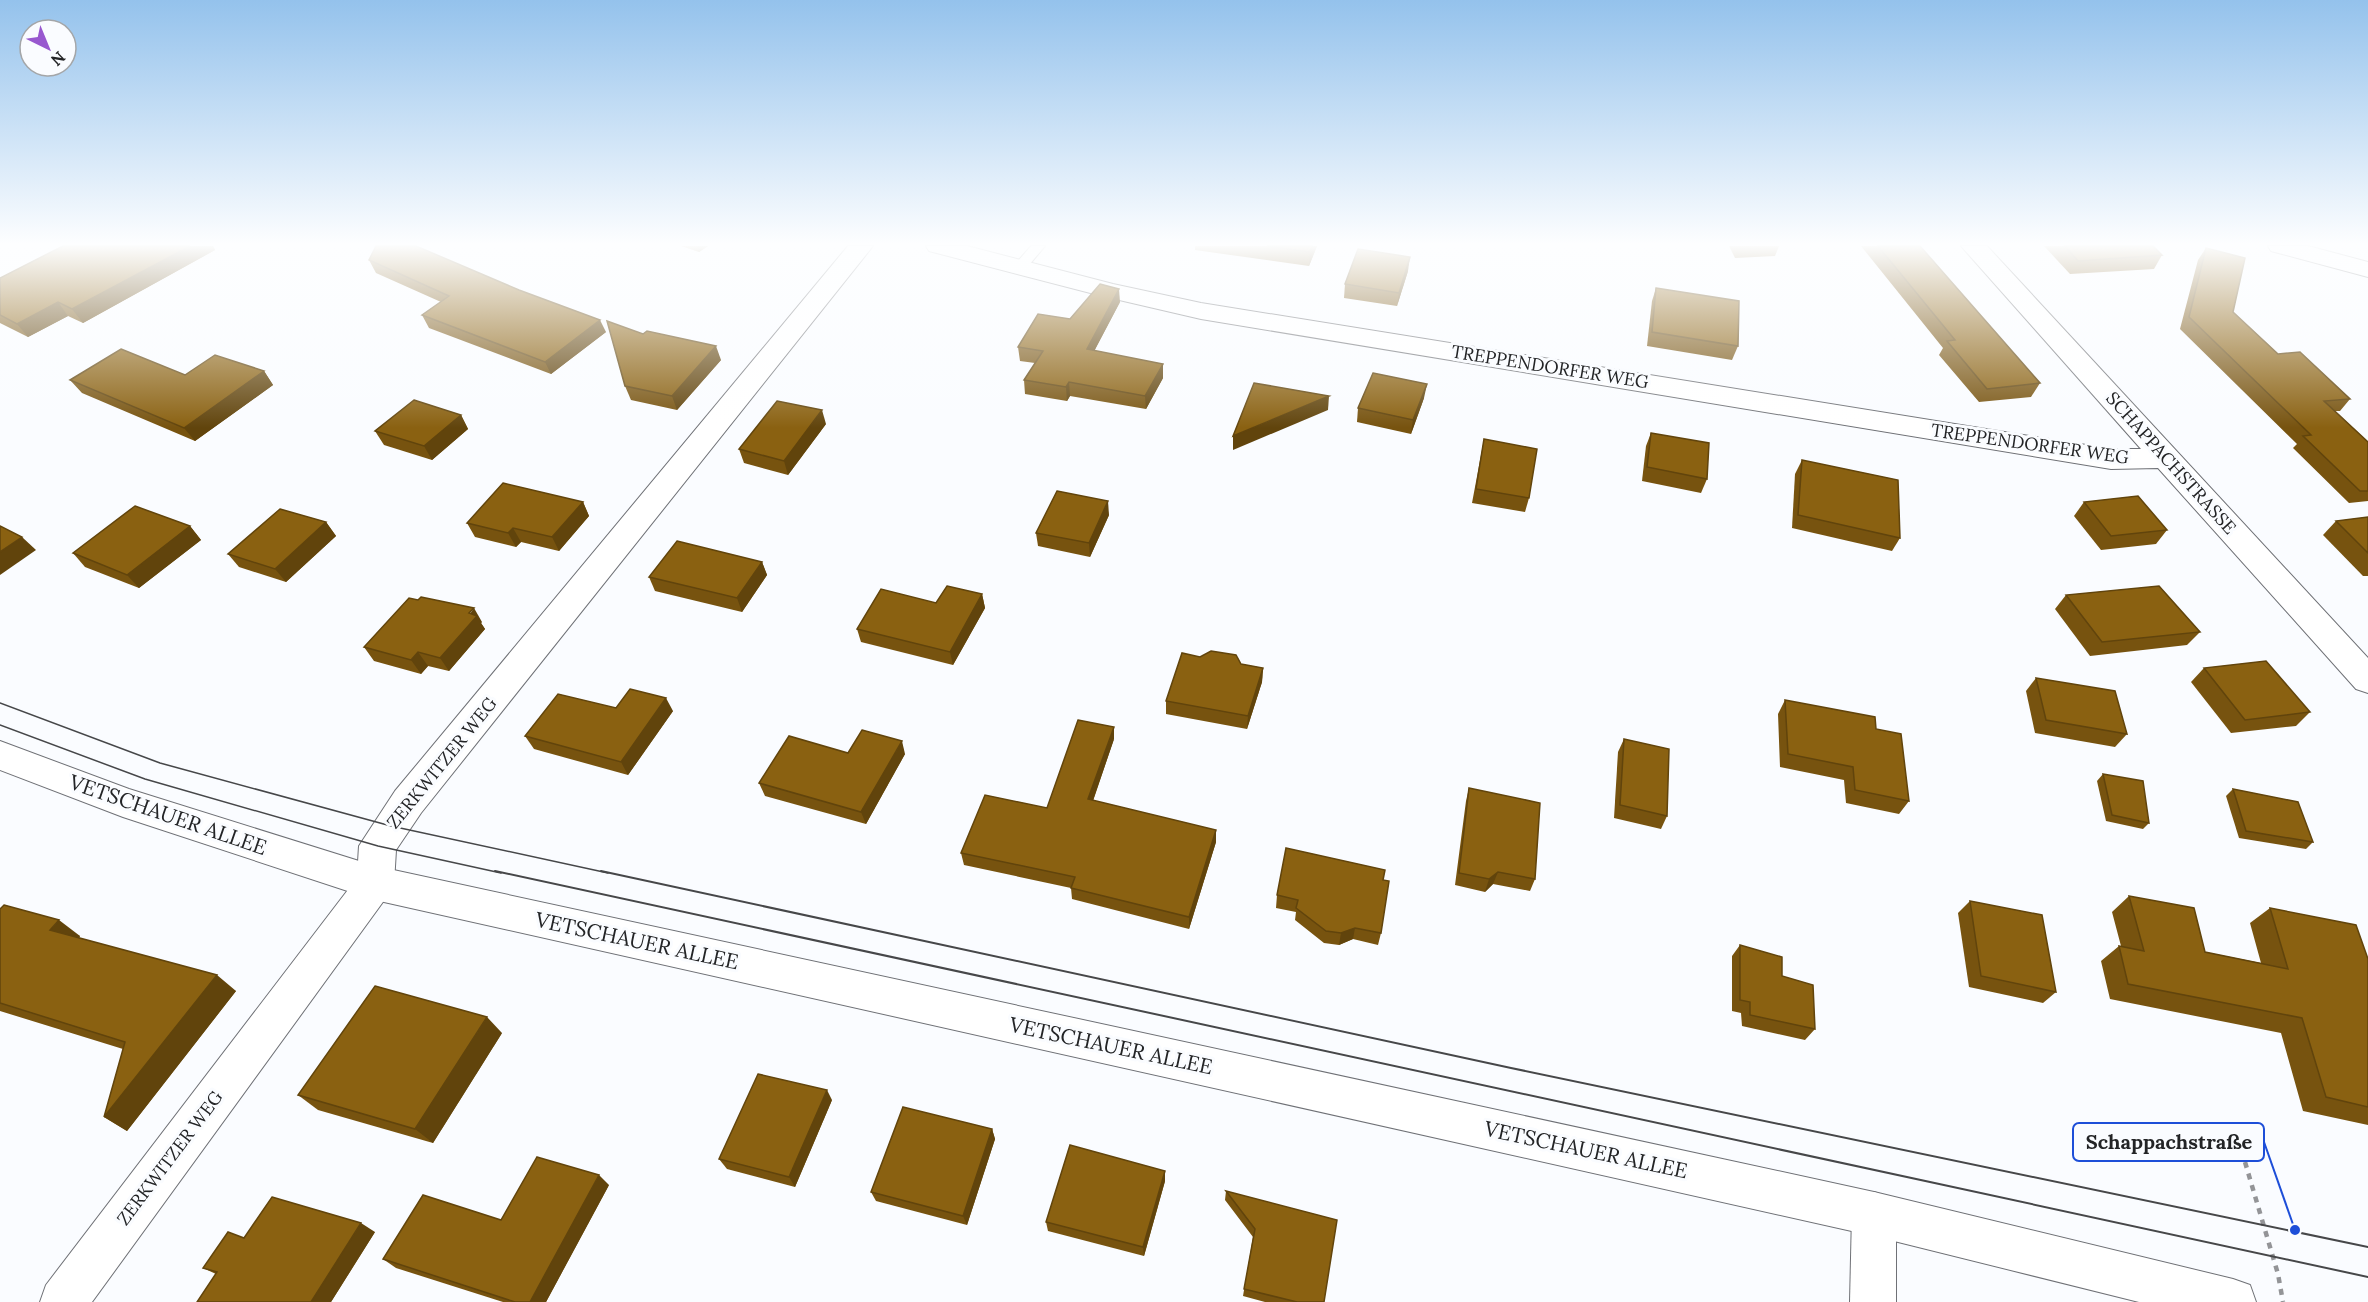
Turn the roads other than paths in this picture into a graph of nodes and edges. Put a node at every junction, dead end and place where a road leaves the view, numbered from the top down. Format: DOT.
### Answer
graph roads {
  1 [pos="811,307"];
  2 [pos="1187,307"];
  3 [pos="2028,307"];
  4 [pos="2167,458"];
  5 [pos="2368,680"];
  6 [pos="0,755"];
  7 [pos="375,883"];
  8 [pos="1874,1214"];
  9 [pos="63,1302"];
  10 [pos="1873,1302"];
  11 [pos="2233,1302"];
  1 -- 7 [label="street, ZERKWITZER WEG"];
  2 -- 4 [label="street, TREPPENDORFER WEG"];
  3 -- 4 [label="street, SCHAPPACHSTRASSE"];
  4 -- 5 [label="street, SCHAPPACHSTRASSE"];
  6 -- 7 [label="street, VETSCHAUER ALLEE"];
  7 -- 8 [label="street, VETSCHAUER ALLEE"];
  7 -- 9 [label="street, ZERKWITZER WEG"];
  8 -- 10 [label="street"];
  8 -- 11 [label="street, VETSCHAUER ALLEE"];
}
